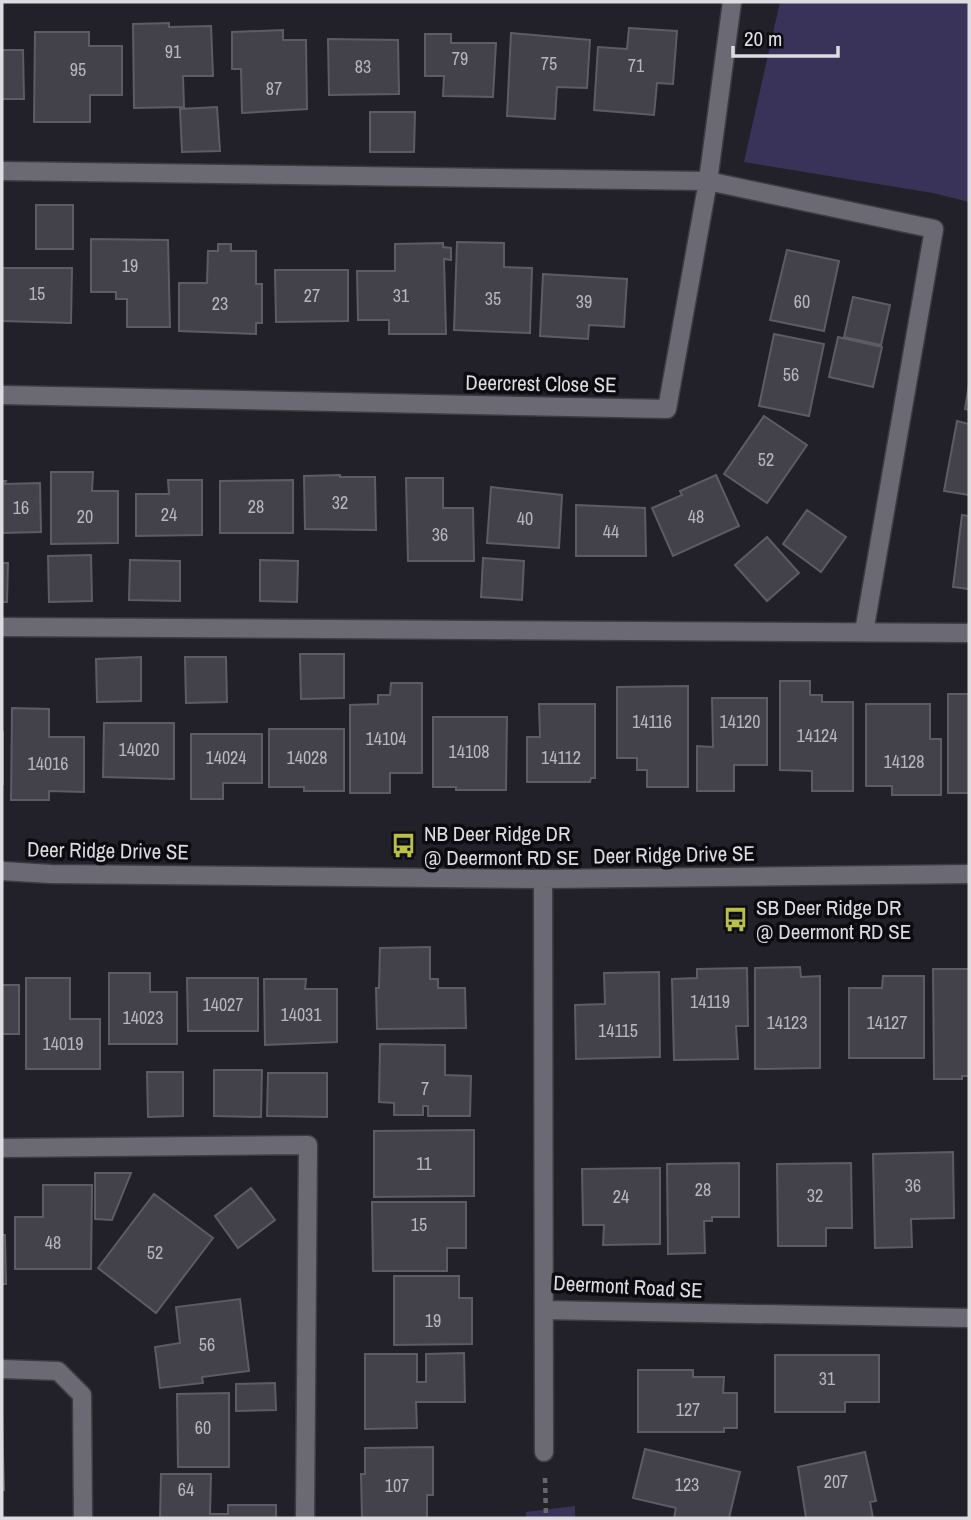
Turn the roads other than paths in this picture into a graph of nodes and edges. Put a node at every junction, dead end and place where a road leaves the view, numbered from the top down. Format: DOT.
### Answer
graph roads {
  1 [pos="732,2"];
  2 [pos="2,171"];
  3 [pos="708,181"];
  4 [pos="2,395"];
  5 [pos="2,627"];
  6 [pos="864,632"];
  7 [pos="969,633"];
  8 [pos="2,871"];
  9 [pos="969,874"];
  10 [pos="543,879"];
  11 [pos="2,1148"];
  12 [pos="544,1310"];
  13 [pos="969,1319"];
  14 [pos="2,1368"];
  15 [pos="544,1452"];
  16 [pos="83,1518"];
  17 [pos="305,1518"];
  1 -- 3 [label="street, Deercrest Close SE"];
  2 -- 3 [label="street"];
  3 -- 4 [label="street, Deercrest Close SE"];
  3 -- 6 [label="street"];
  5 -- 6 [label="street"];
  6 -- 7 [label="street"];
  8 -- 10 [label="street, Deer Ridge Drive SE"];
  9 -- 10 [label="street, Deer Ridge Drive SE"];
  10 -- 12 [label="street, Deermont Road SE"];
  11 -- 17 [label="street"];
  12 -- 13 [label="street, Deermont Road SE"];
  12 -- 15 [label="street"];
  14 -- 16 [label="street"];
}
